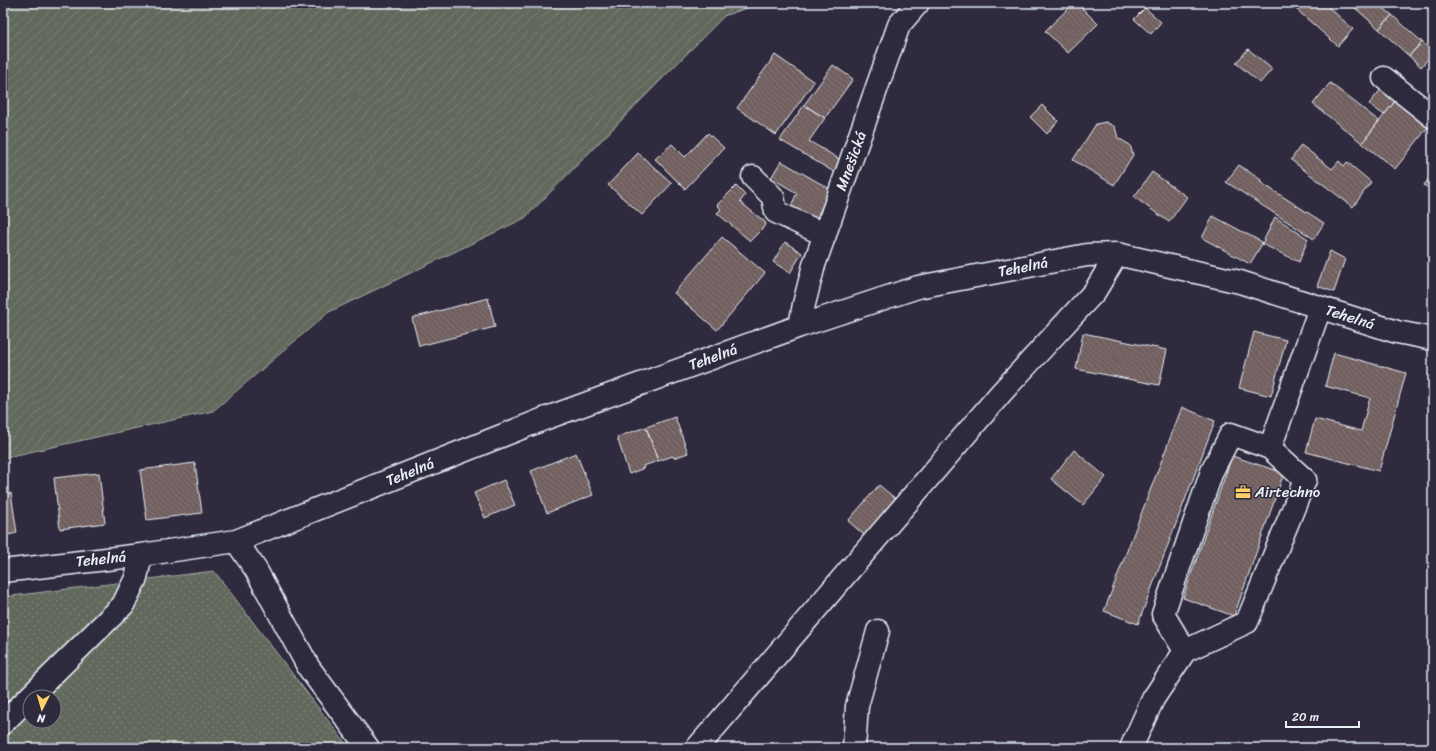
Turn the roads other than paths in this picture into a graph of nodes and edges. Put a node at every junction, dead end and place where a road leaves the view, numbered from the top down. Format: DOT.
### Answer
graph roads {
  1 [pos="918,3"];
  2 [pos="1384,78"];
  3 [pos="1433,117"];
  4 [pos="753,177"];
  5 [pos="825,235"];
  6 [pos="1117,254"];
  7 [pos="1320,308"];
  8 [pos="800,326"];
  9 [pos="1433,339"];
  10 [pos="1270,448"];
  11 [pos="236,541"];
  12 [pos="141,555"];
  13 [pos="11,570"];
  14 [pos="3,589"];
  15 [pos="878,631"];
  16 [pos="1185,651"];
  17 [pos="3,723"];
  18 [pos="368,748"];
  19 [pos="697,748"];
  20 [pos="854,748"];
  21 [pos="1132,748"];
  1 -- 5 [label="street, Mnešická"];
  2 -- 3 [label="street"];
  4 -- 5 [label="street"];
  5 -- 8 [label="street, Mnešická"];
  6 -- 7 [label="street, Tehelná"];
  6 -- 8 [label="street, Tehelná"];
  6 -- 19 [label="street"];
  7 -- 9 [label="street, Tehelná"];
  7 -- 10 [label="street"];
  8 -- 11 [label="street, Tehelná"];
  10 -- 16 [label="street"];
  10 -- 16 [label="street"];
  11 -- 12 [label="street, Tehelná"];
  11 -- 18 [label="street"];
  12 -- 13 [label="street, Tehelná"];
  12 -- 17 [label="street"];
  13 -- 14 [label="street"];
  15 -- 20 [label="street"];
  16 -- 21 [label="street"];
}
